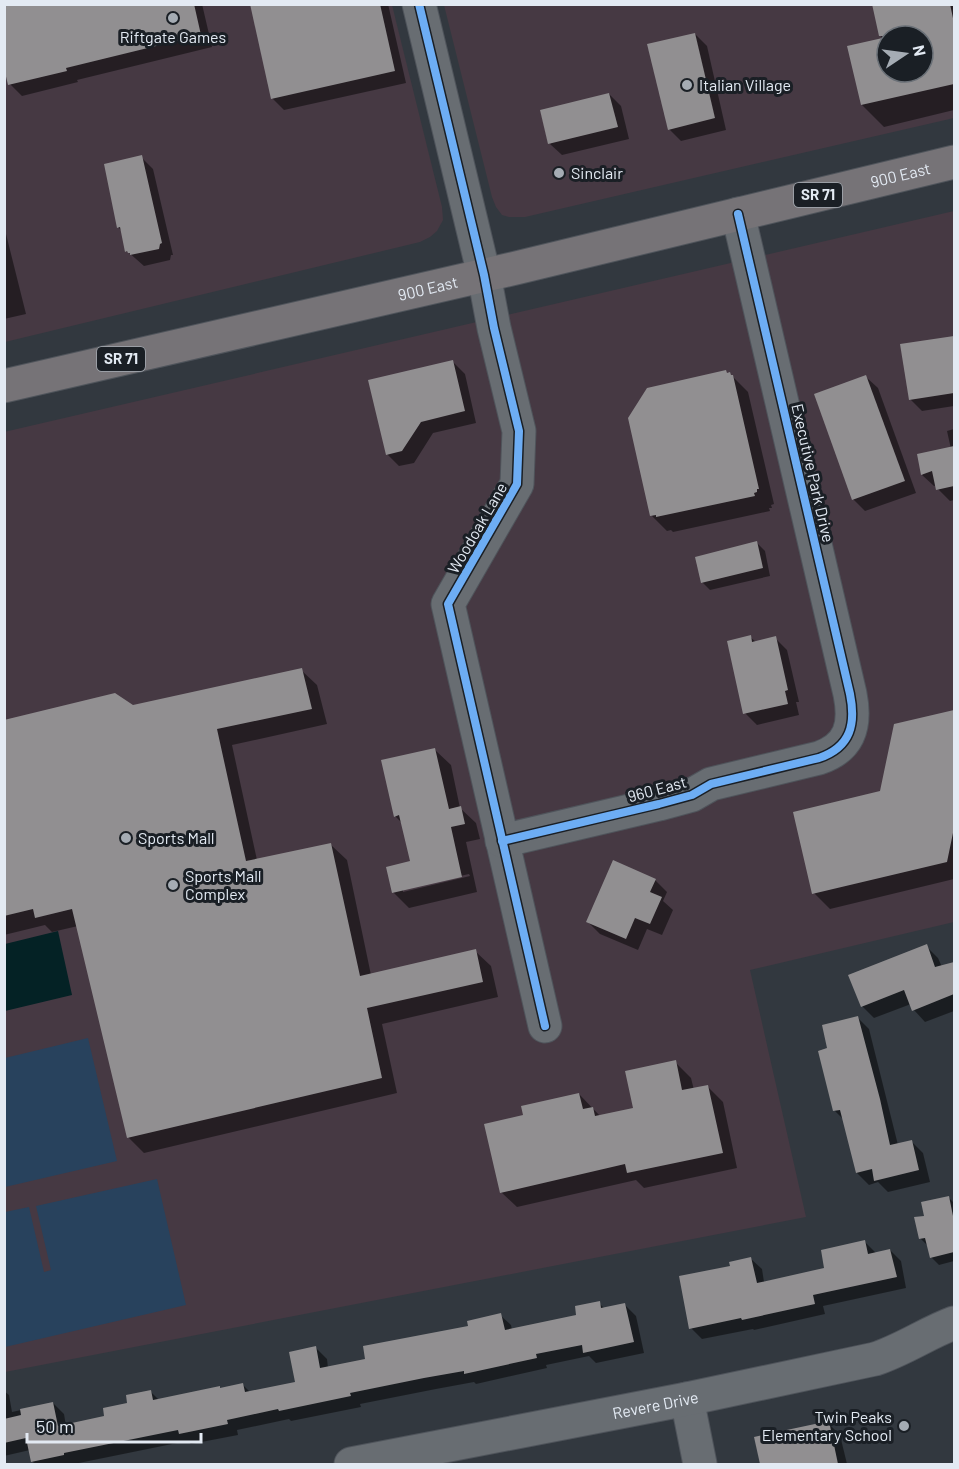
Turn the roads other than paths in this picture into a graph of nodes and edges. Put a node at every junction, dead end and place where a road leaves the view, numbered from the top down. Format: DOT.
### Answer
graph roads {
  1 [pos="419,4"];
  2 [pos="954,162"];
  3 [pos="738,214"];
  4 [pos="484,275"];
  5 [pos="4,386"];
  6 [pos="846,738"];
  7 [pos="502,841"];
  8 [pos="545,1026"];
  9 [pos="954,1323"];
  10 [pos="687,1399"];
  11 [pos="361,1464"];
  12 [pos="700,1464"];
  1 -- 4 [label="street, Woodoak Lane"];
  2 -- 3 [label="main road, 900 East / SR 71"];
  3 -- 4 [label="main road, 900 East / SR 71"];
  3 -- 6 [label="street, Executive Park Drive"];
  4 -- 5 [label="main road, 900 East / SR 71"];
  4 -- 7 [label="street, Woodoak Lane"];
  6 -- 7 [label="street, 960 East"];
  7 -- 8 [label="street, Woodoak Lane"];
  9 -- 10 [label="street, Revere Drive"];
  10 -- 11 [label="street, Revere Drive"];
  10 -- 12 [label="street"];
}
